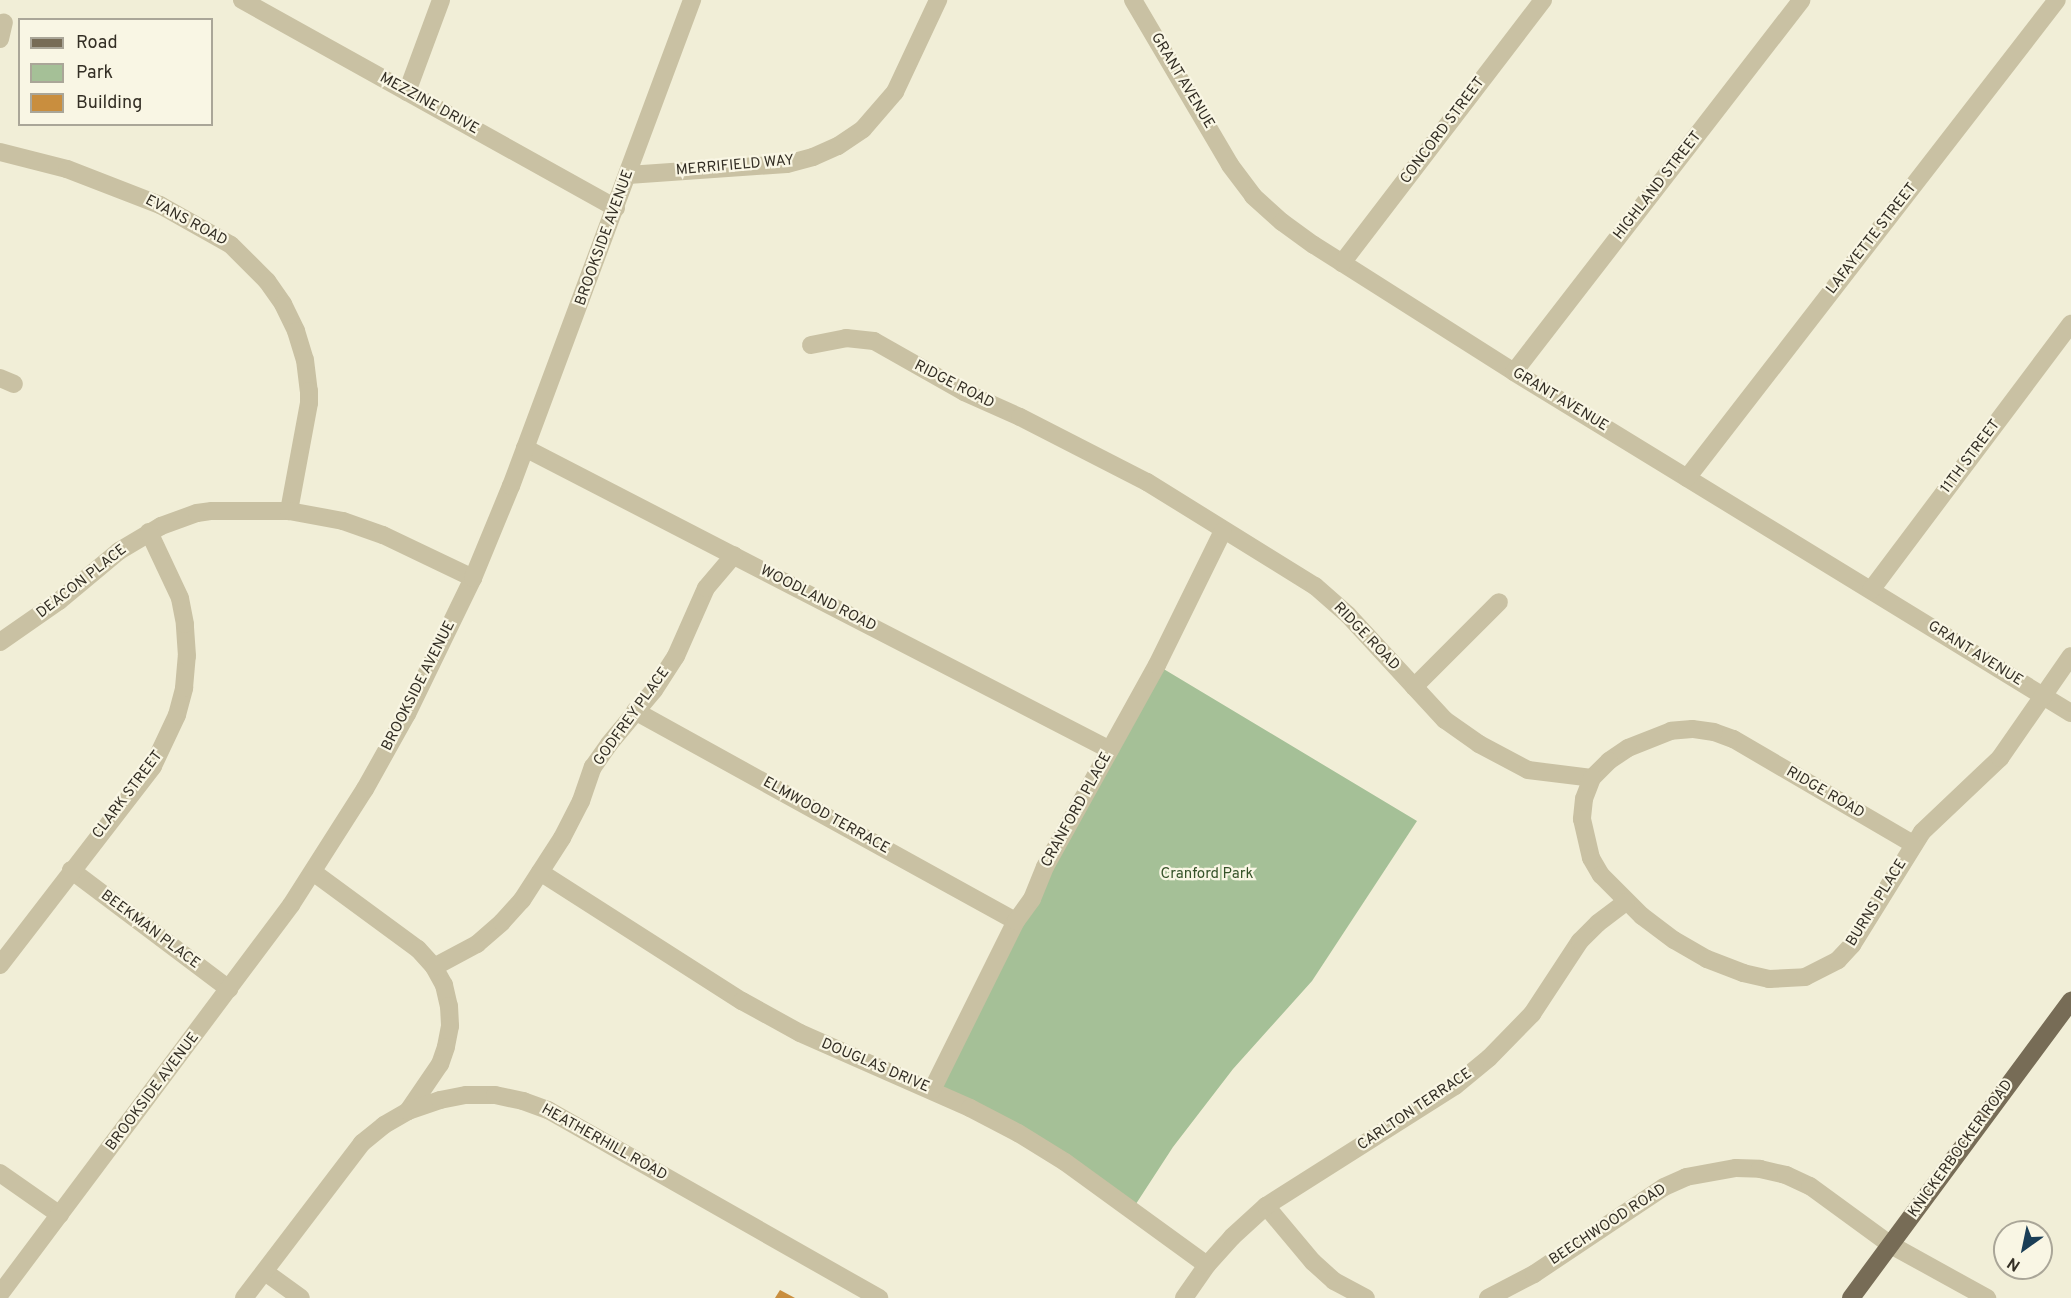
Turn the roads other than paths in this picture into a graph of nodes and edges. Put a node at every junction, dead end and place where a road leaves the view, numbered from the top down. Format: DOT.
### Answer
graph roads {
  1 [pos="242,0"];
  2 [pos="441,0"];
  3 [pos="692,0"];
  4 [pos="938,0"];
  5 [pos="1133,0"];
  6 [pos="1543,0"];
  7 [pos="1801,0"];
  8 [pos="2057,0"];
  9 [pos="408,92"];
  10 [pos="0,152"];
  11 [pos="628,175"];
  12 [pos="616,208"];
  13 [pos="1342,263"];
  14 [pos="2071,324"];
  15 [pos="811,345"];
  16 [pos="1514,372"];
  17 [pos="525,448"];
  18 [pos="1687,478"];
  19 [pos="289,511"];
  20 [pos="1223,531"];
  21 [pos="149,532"];
  22 [pos="734,555"];
  23 [pos="473,578"];
  24 [pos="1870,590"];
  25 [pos="1499,602"];
  26 [pos="0,642"];
  27 [pos="2071,656"];
  28 [pos="1414,687"];
  29 [pos="2042,695"];
  30 [pos="635,711"];
  31 [pos="2071,713"];
  32 [pos="1110,750"];
  33 [pos="1592,778"];
  34 [pos="1913,844"];
  35 [pos="71,870"];
  36 [pos="313,872"];
  37 [pos="540,872"];
  38 [pos="1626,902"];
  39 [pos="1016,921"];
  40 [pos="0,965"];
  41 [pos="434,967"];
  42 [pos="229,989"];
  43 [pos="2071,1001"];
  44 [pos="932,1090"];
  45 [pos="408,1111"];
  46 [pos="0,1173"];
  47 [pos="1266,1206"];
  48 [pos="60,1215"];
  49 [pos="1891,1245"];
  50 [pos="1207,1265"];
  51 [pos="265,1272"];
  52 [pos="0,1294"];
  53 [pos="244,1298"];
  54 [pos="301,1298"];
  55 [pos="879,1298"];
  56 [pos="1184,1298"];
  57 [pos="1366,1298"];
  58 [pos="1488,1298"];
  59 [pos="1851,1298"];
  60 [pos="1987,1298"];
  1 -- 9 [label="street, MEZZINE DRIVE"];
  2 -- 9 [label="street"];
  3 -- 11 [label="street, BROOKSIDE AVENUE"];
  4 -- 11 [label="street, MERRIFIELD WAY"];
  5 -- 13 [label="street, GRANT AVENUE"];
  6 -- 13 [label="street, CONCORD STREET"];
  7 -- 16 [label="street, HIGHLAND STREET"];
  8 -- 18 [label="street, LAFAYETTE STREET"];
  9 -- 12 [label="street, MEZZINE DRIVE"];
  10 -- 19 [label="street, EVANS ROAD"];
  11 -- 12 [label="street, BROOKSIDE AVENUE"];
  12 -- 17 [label="street, BROOKSIDE AVENUE"];
  13 -- 16 [label="street, GRANT AVENUE"];
  14 -- 24 [label="street, 11TH STREET"];
  15 -- 20 [label="street, RIDGE ROAD"];
  16 -- 18 [label="street, GRANT AVENUE"];
  17 -- 22 [label="street, WOODLAND ROAD"];
  17 -- 23 [label="street, BROOKSIDE AVENUE"];
  18 -- 24 [label="street, GRANT AVENUE"];
  19 -- 21 [label="street, DEACON PLACE"];
  19 -- 23 [label="street, DEACON PLACE"];
  20 -- 28 [label="street, RIDGE ROAD"];
  20 -- 32 [label="street, CRANFORD PLACE"];
  21 -- 26 [label="street, DEACON PLACE"];
  21 -- 35 [label="street, CLARK STREET"];
  22 -- 30 [label="street, GODFREY PLACE"];
  22 -- 32 [label="street, WOODLAND ROAD"];
  23 -- 36 [label="street, BROOKSIDE AVENUE"];
  24 -- 29 [label="street, GRANT AVENUE"];
  25 -- 28 [label="street"];
  27 -- 29 [label="street, BURNS PLACE"];
  28 -- 33 [label="street, RIDGE ROAD"];
  29 -- 31 [label="street, GRANT AVENUE"];
  29 -- 34 [label="street, BURNS PLACE"];
  30 -- 37 [label="street, GODFREY PLACE"];
  30 -- 39 [label="street, ELMWOOD TERRACE"];
  32 -- 39 [label="street, CRANFORD PLACE"];
  33 -- 34 [label="street, RIDGE ROAD"];
  33 -- 38 [label="street, BURNS PLACE"];
  34 -- 38 [label="street, BURNS PLACE"];
  35 -- 40 [label="street, CLARK STREET"];
  35 -- 42 [label="street, BEEKMAN PLACE"];
  36 -- 41 [label="street"];
  36 -- 42 [label="street, BROOKSIDE AVENUE"];
  37 -- 41 [label="street, GODFREY PLACE"];
  37 -- 44 [label="street, DOUGLAS DRIVE"];
  38 -- 47 [label="street, CARLTON TERRACE"];
  39 -- 44 [label="street, CRANFORD PLACE"];
  41 -- 45 [label="street"];
  42 -- 48 [label="street, BROOKSIDE AVENUE"];
  43 -- 49 [label="main road, KNICKERBOCKER ROAD"];
  44 -- 50 [label="street, DOUGLAS DRIVE"];
  45 -- 51 [label="street, HEATHERHILL ROAD"];
  45 -- 55 [label="street, HEATHERHILL ROAD"];
  46 -- 48 [label="street"];
  47 -- 50 [label="street, CARLTON TERRACE"];
  47 -- 57 [label="street"];
  48 -- 52 [label="street, BROOKSIDE AVENUE"];
  49 -- 58 [label="street, BEECHWOOD ROAD"];
  49 -- 59 [label="main road, KNICKERBOCKER ROAD"];
  49 -- 60 [label="street, BEECHWOOD ROAD"];
  50 -- 56 [label="street, CARLTON TERRACE"];
  51 -- 53 [label="street, HEATHERHILL ROAD"];
  51 -- 54 [label="street"];
}
